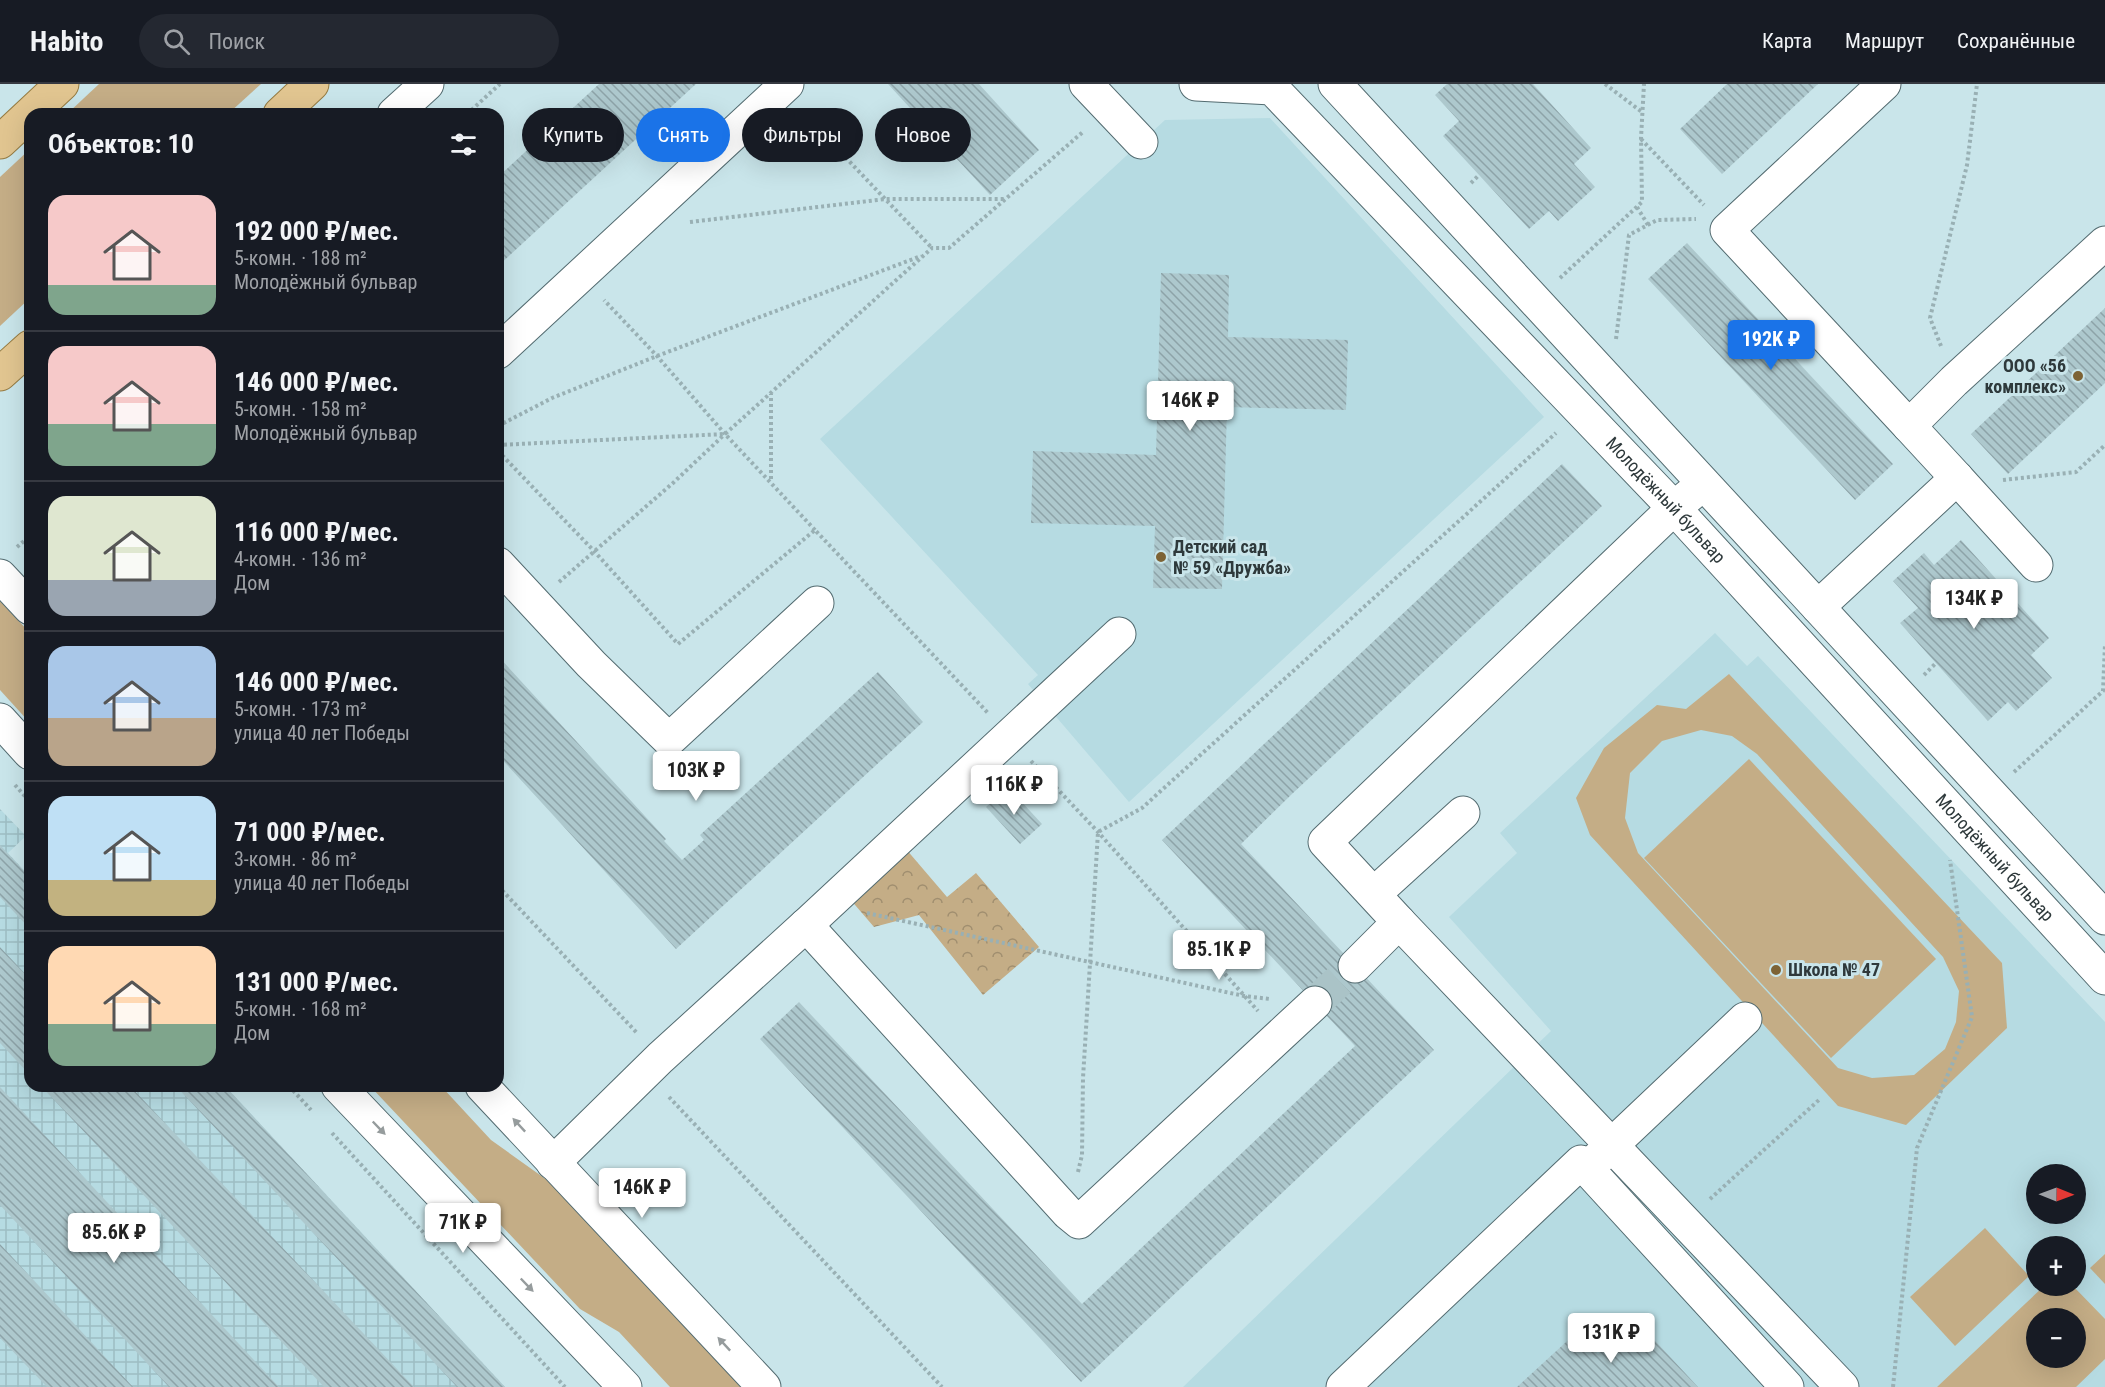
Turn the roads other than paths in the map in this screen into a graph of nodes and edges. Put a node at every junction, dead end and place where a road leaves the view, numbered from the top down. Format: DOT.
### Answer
graph roads {
  1 [pos="62,84"];
  2 [pos="312,84"];
  3 [pos="427,84"];
  4 [pos="1086,84"];
  5 [pos="1196,84"];
  6 [pos="1335,84"];
  7 [pos="1884,84"];
  8 [pos="784,87"];
  9 [pos="36,108"];
  10 [pos="286,108"];
  11 [pos="401,108"];
  12 [pos="24,120"];
  13 [pos="0,142"];
  14 [pos="1141,142"];
  15 [pos="2105,243"];
  16 [pos="504,347"];
  17 [pos="24,352"];
  18 [pos="0,374"];
  19 [pos="1909,426"];
  20 [pos="1960,481"];
  21 [pos="1704,483"];
  22 [pos="1674,508"];
  23 [pos="6,564"];
  24 [pos="2036,565"];
  25 [pos="504,570"];
  26 [pos="24,597"];
  27 [pos="817,603"];
  28 [pos="1818,607"];
  29 [pos="1119,634"];
  30 [pos="0,720"];
  31 [pos="24,746"];
  32 [pos="1463,813"];
  33 [pos="1374,894"];
  34 [pos="817,915"];
  35 [pos="2105,918"];
  36 [pos="1399,922"];
  37 [pos="1355,966"];
  38 [pos="2105,978"];
  39 [pos="1315,1003"];
  40 [pos="1745,1019"];
  41 [pos="344,1092"];
  42 [pos="488,1092"];
  43 [pos="1611,1145"];
  44 [pos="553,1162"];
  45 [pos="1587,1169"];
  46 [pos="1679,1216"];
  47 [pos="1646,1233"];
  48 [pos="625,1387"];
  49 [pos="764,1387"];
  50 [pos="1343,1387"];
  51 [pos="1787,1387"];
  52 [pos="1842,1387"];
  1 -- 9 [label="main road"];
  2 -- 10 [label="main road"];
  3 -- 11 [label="street"];
  4 -- 14 [label="street"];
  5 -- 22 [label="street, Молодёжный бульвар"];
  6 -- 21 [label="street"];
  7 -- 19 [label="street"];
  8 -- 16 [label="street"];
  12 -- 13 [label="main road"];
  15 -- 19 [label="street"];
  17 -- 18 [label="main road"];
  19 -- 20 [label="street"];
  20 -- 24 [label="street"];
  20 -- 28 [label="street"];
  21 -- 22 [label="street"];
  21 -- 28 [label="street"];
  22 -- 33 [label="street"];
  22 -- 38 [label="street, Молодёжный бульвар"];
  23 -- 26 [label="street"];
  25 -- 27 [label="street"];
  28 -- 35 [label="street"];
  29 -- 34 [label="street"];
  30 -- 31 [label="street"];
  32 -- 33 [label="street"];
  33 -- 36 [label="street"];
  34 -- 39 [label="street"];
  34 -- 44 [label="street"];
  36 -- 37 [label="street"];
  36 -- 43 [label="street"];
  40 -- 43 [label="street"];
  41 -- 48 [label="street, one-way"];
  44 -- 42 [label="street, one-way"];
  43 -- 45 [label="street"];
  43 -- 46 [label="street"];
  49 -- 44 [label="street, one-way"];
  45 -- 47 [label="street"];
  45 -- 50 [label="street"];
  46 -- 47 [label="street"];
  46 -- 52 [label="street"];
  47 -- 51 [label="street"];
}
